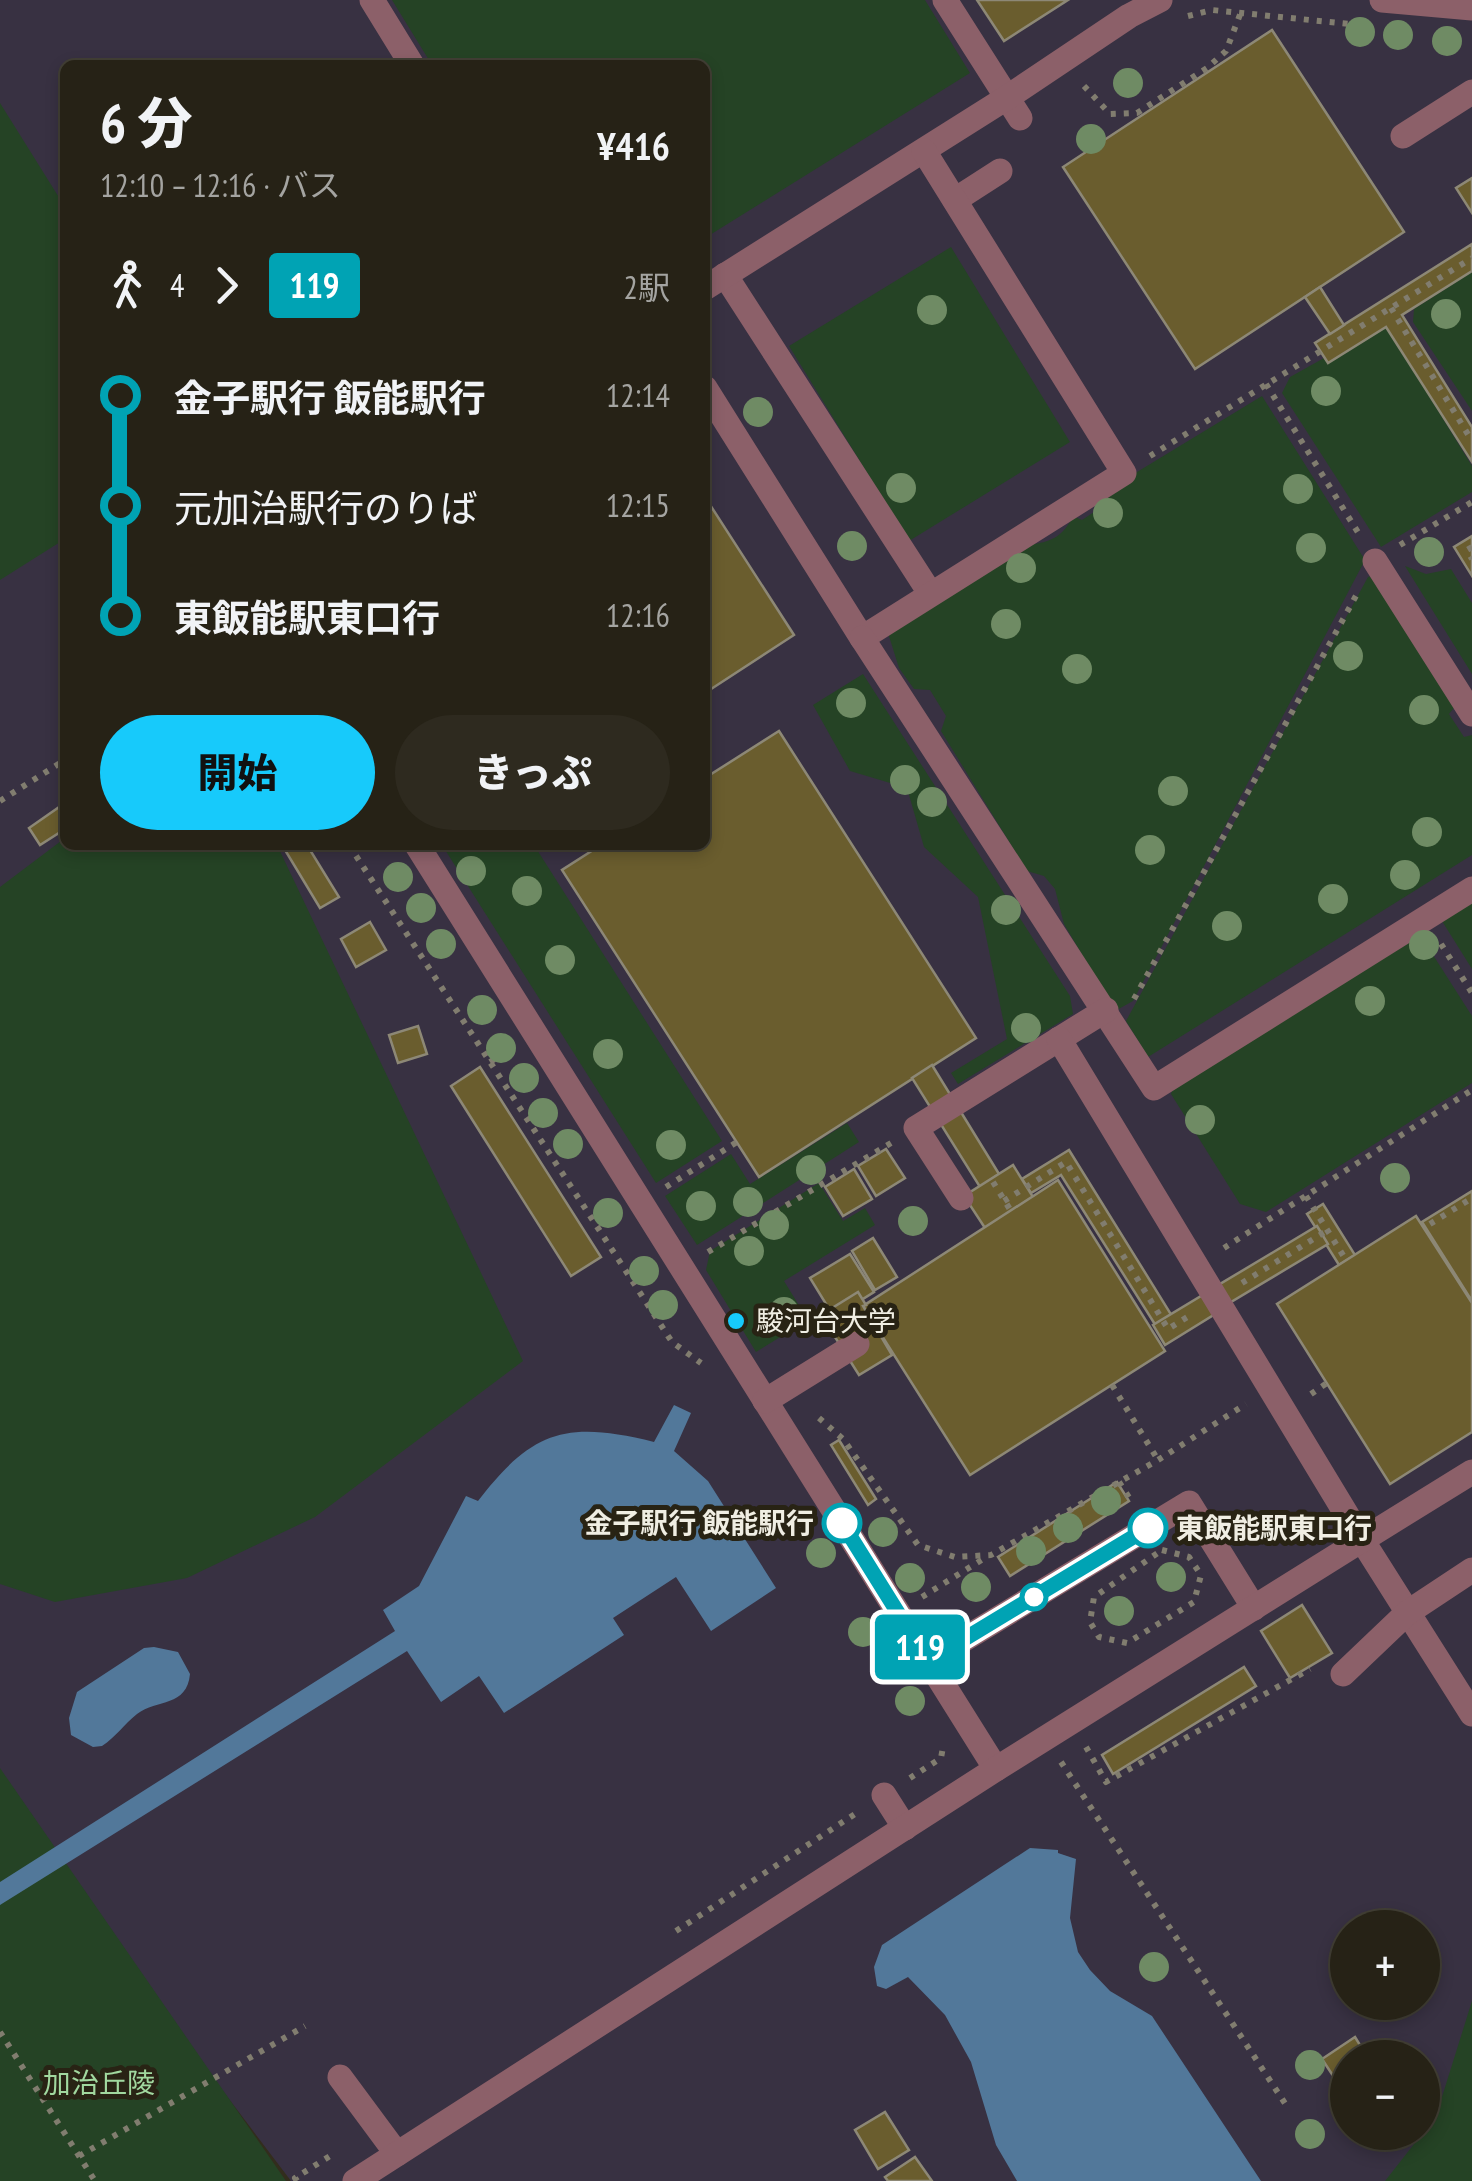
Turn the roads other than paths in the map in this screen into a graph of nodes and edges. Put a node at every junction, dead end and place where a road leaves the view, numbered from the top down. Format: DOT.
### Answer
graph roads {
  1 [pos="372,0"];
  2 [pos="945,0"];
  3 [pos="1160,0"];
  4 [pos="1382,0"];
  5 [pos="1472,8"];
  6 [pos="409,60"];
  7 [pos="1472,92"];
  8 [pos="1014,108"];
  9 [pos="1402,136"];
  10 [pos="924,150"];
  11 [pos="1000,171"];
  12 [pos="955,200"];
  13 [pos="715,282"];
  14 [pos="710,396"];
  15 [pos="1375,560"];
  16 [pos="930,593"];
  17 [pos="862,638"];
  18 [pos="1472,714"];
  19 [pos="420,850"];
  20 [pos="1472,889"];
  21 [pos="1112,1019"];
  22 [pos="1059,1039"];
  23 [pos="961,1198"];
  24 [pos="857,1344"];
  25 [pos="774,1395"];
  26 [pos="1472,1472"];
  27 [pos="1362,1540"];
  28 [pos="1472,1570"];
  29 [pos="1254,1608"];
  30 [pos="1407,1613"];
  31 [pos="928,1661"];
  32 [pos="1335,1667"];
  33 [pos="1472,1714"];
  34 [pos="996,1770"];
  35 [pos="884,1795"];
  36 [pos="905,1828"];
  37 [pos="340,2078"];
  38 [pos="397,2154"];
  39 [pos="355,2181"];
  1 -- 6 [label="lane"];
  2 -- 8 [label="lane"];
  3 -- 8 [label="lane"];
  4 -- 5 [label="lane"];
  7 -- 9 [label="lane"];
  8 -- 10 [label="lane"];
  10 -- 12 [label="lane"];
  10 -- 13 [label="lane"];
  11 -- 12 [label="lane"];
  12 -- 16 [label="lane"];
  13 -- 16 [label="lane"];
  14 -- 17 [label="lane"];
  15 -- 18 [label="lane"];
  16 -- 17 [label="lane"];
  17 -- 21 [label="lane"];
  19 -- 25 [label="lane"];
  20 -- 21 [label="lane"];
  21 -- 22 [label="lane"];
  22 -- 23 [label="lane"];
  22 -- 27 [label="lane"];
  24 -- 25 [label="lane"];
  25 -- 31 [label="lane"];
  26 -- 27 [label="lane"];
  27 -- 29 [label="lane"];
  27 -- 30 [label="lane"];
  28 -- 30 [label="lane"];
  29 -- 31 [label="lane"];
  29 -- 34 [label="lane"];
  30 -- 32 [label="lane"];
  30 -- 33 [label="lane"];
  31 -- 34 [label="lane"];
  34 -- 36 [label="lane"];
  35 -- 36 [label="lane"];
  36 -- 38 [label="lane"];
  37 -- 38 [label="lane"];
  38 -- 39 [label="lane"];
}
